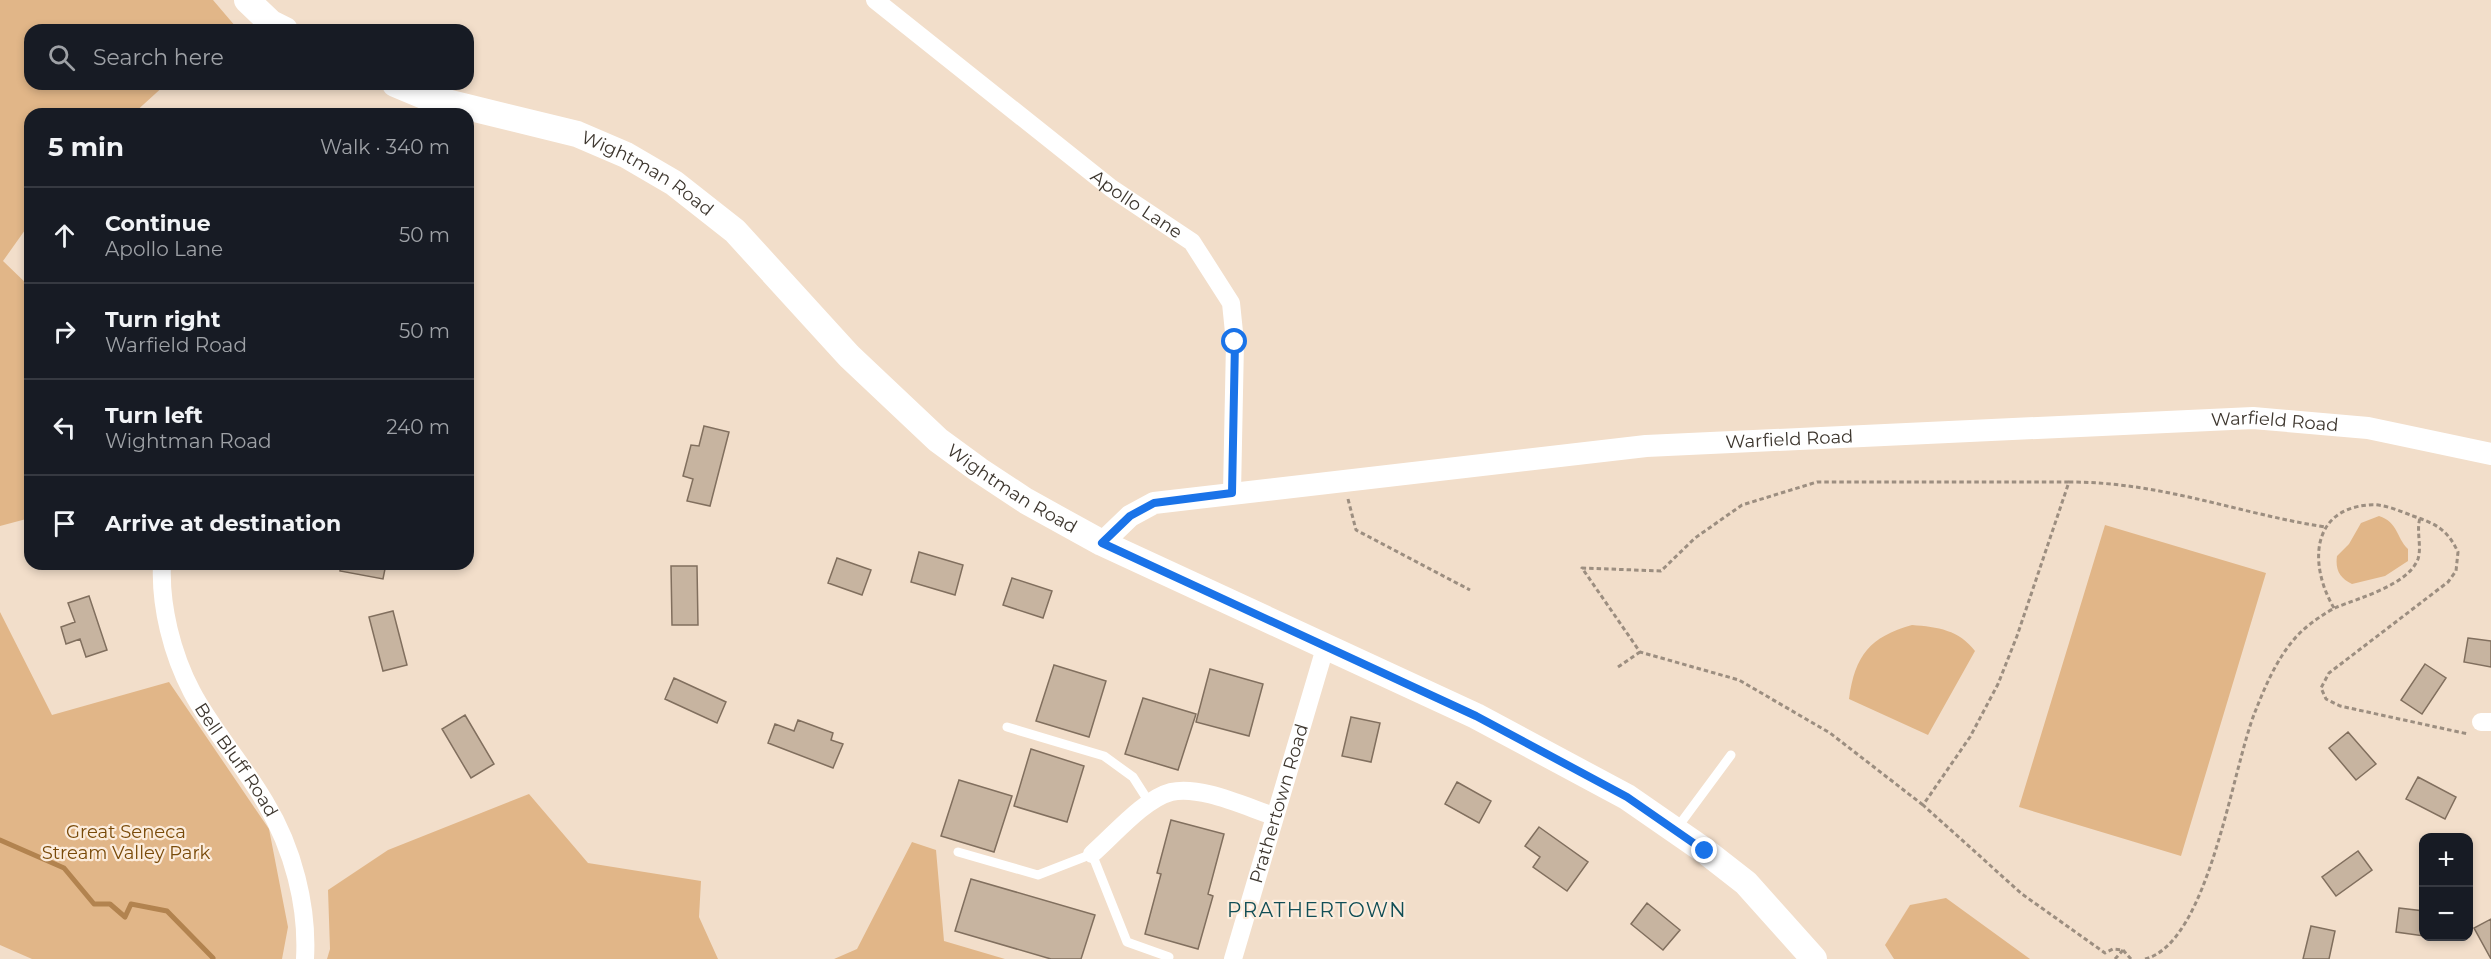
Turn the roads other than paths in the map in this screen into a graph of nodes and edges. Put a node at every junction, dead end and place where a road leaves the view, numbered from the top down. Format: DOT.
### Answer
graph roads {
  1 [pos="247,0"];
  2 [pos="875,0"];
  3 [pos="273,24"];
  4 [pos="403,90"];
  5 [pos="424,105"];
  6 [pos="440,108"];
  7 [pos="474,114"];
  8 [pos="2491,454"];
  9 [pos="1232,493"];
  10 [pos="1102,543"];
  11 [pos="162,570"];
  12 [pos="1325,648"];
  13 [pos="1007,727"];
  14 [pos="1731,755"];
  15 [pos="1149,802"];
  16 [pos="1274,816"];
  17 [pos="1675,830"];
  18 [pos="958,852"];
  19 [pos="1092,854"];
  20 [pos="1169,957"];
  21 [pos="305,959"];
  22 [pos="1233,959"];
  23 [pos="1814,959"];
  1 -- 3 [label="main road"];
  2 -- 9 [label="street, Apollo Lane"];
  4 -- 5 [label="main road, Wightman Road"];
  5 -- 6 [label="main road, Wightman Road"];
  7 -- 10 [label="main road, Wightman Road"];
  8 -- 9 [label="street, Warfield Road"];
  9 -- 10 [label="street, Warfield Road"];
  10 -- 12 [label="main road, Wightman Road"];
  11 -- 21 [label="street, Bell Bluff Road"];
  12 -- 16 [label="street, Prathertown Road"];
  12 -- 17 [label="main road, Wightman Road"];
  13 -- 15 [label="lane"];
  14 -- 17 [label="lane"];
  15 -- 16 [label="street"];
  15 -- 19 [label="street"];
  16 -- 22 [label="street, Prathertown Road"];
  17 -- 23 [label="main road, Wightman Road"];
  18 -- 19 [label="lane"];
  19 -- 20 [label="lane"];
}
